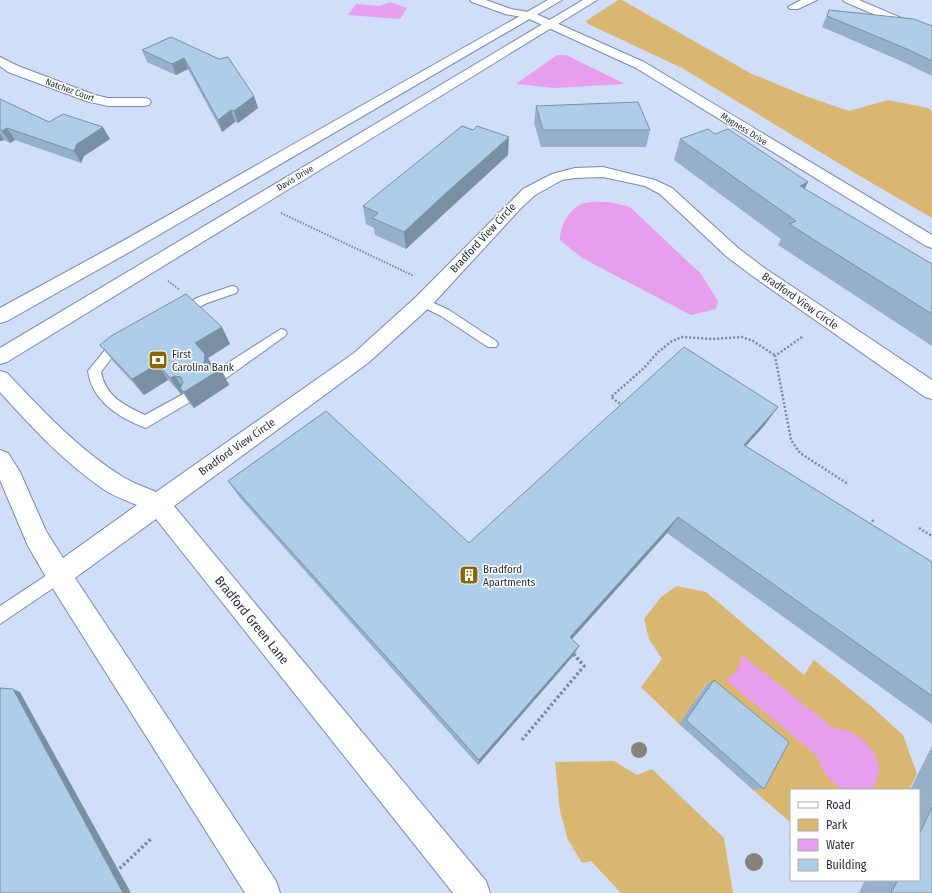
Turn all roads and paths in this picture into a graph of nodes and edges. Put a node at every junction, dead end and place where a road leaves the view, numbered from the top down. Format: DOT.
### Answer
graph roads {
  1 [pos="476,0"];
  2 [pos="507,0"];
  3 [pos="556,0"];
  4 [pos="591,0"];
  5 [pos="811,0"];
  6 [pos="849,0"];
  7 [pos="794,7"];
  8 [pos="530,15"];
  9 [pos="552,24"];
  10 [pos="932,34"];
  11 [pos="0,61"];
  12 [pos="144,102"];
  13 [pos="279,211"];
  14 [pos="932,242"];
  15 [pos="414,276"];
  16 [pos="232,290"];
  17 [pos="423,302"];
  18 [pos="0,316"];
  19 [pos="169,318"];
  20 [pos="281,333"];
  21 [pos="135,337"];
  22 [pos="802,337"];
  23 [pos="492,344"];
  24 [pos="776,356"];
  25 [pos="0,357"];
  26 [pos="220,376"];
  27 [pos="0,379"];
  28 [pos="932,391"];
  29 [pos="185,398"];
  30 [pos="629,410"];
  31 [pos="0,460"];
  32 [pos="848,484"];
  33 [pos="158,504"];
  34 [pos="874,519"];
  35 [pos="919,528"];
  36 [pos="866,532"];
  37 [pos="932,536"];
  38 [pos="59,575"];
  39 [pos="0,616"];
  40 [pos="570,651"];
  41 [pos="522,740"];
  42 [pos="152,838"];
  43 [pos="110,878"];
  44 [pos="264,893"];
  45 [pos="474,893"];
  1 -- 8 [label="street"];
  2 -- 8 [label="street"];
  3 -- 8 [label="street"];
  4 -- 9 [label="street, Davis Drive"];
  5 -- 7 [label="street"];
  6 -- 10 [label="street"];
  8 -- 9 [label="street, Magness Drive"];
  8 -- 18 [label="street"];
  9 -- 14 [label="street, Magness Drive"];
  9 -- 25 [label="street, Davis Drive"];
  11 -- 12 [label="street, Natchez Court"];
  13 -- 15 [label="path"];
  16 -- 19 [label="lane"];
  17 -- 23 [label="lane"];
  17 -- 28 [label="street, Bradford View Circle"];
  17 -- 33 [label="street, Bradford View Circle"];
  20 -- 26 [label="lane"];
  21 -- 29 [label="lane"];
  22 -- 24 [label="path"];
  24 -- 30 [label="path"];
  24 -- 32 [label="path"];
  27 -- 33 [label="street, Bradford Green Lane"];
  31 -- 38 [label="street"];
  33 -- 38 [label="street, Bradford View Circle"];
  33 -- 45 [label="street, Bradford Green Lane"];
  34 -- 36 [label="path"];
  35 -- 37 [label="path"];
  38 -- 39 [label="lane"];
  38 -- 44 [label="street"];
  40 -- 41 [label="path"];
  42 -- 43 [label="path"];
}
